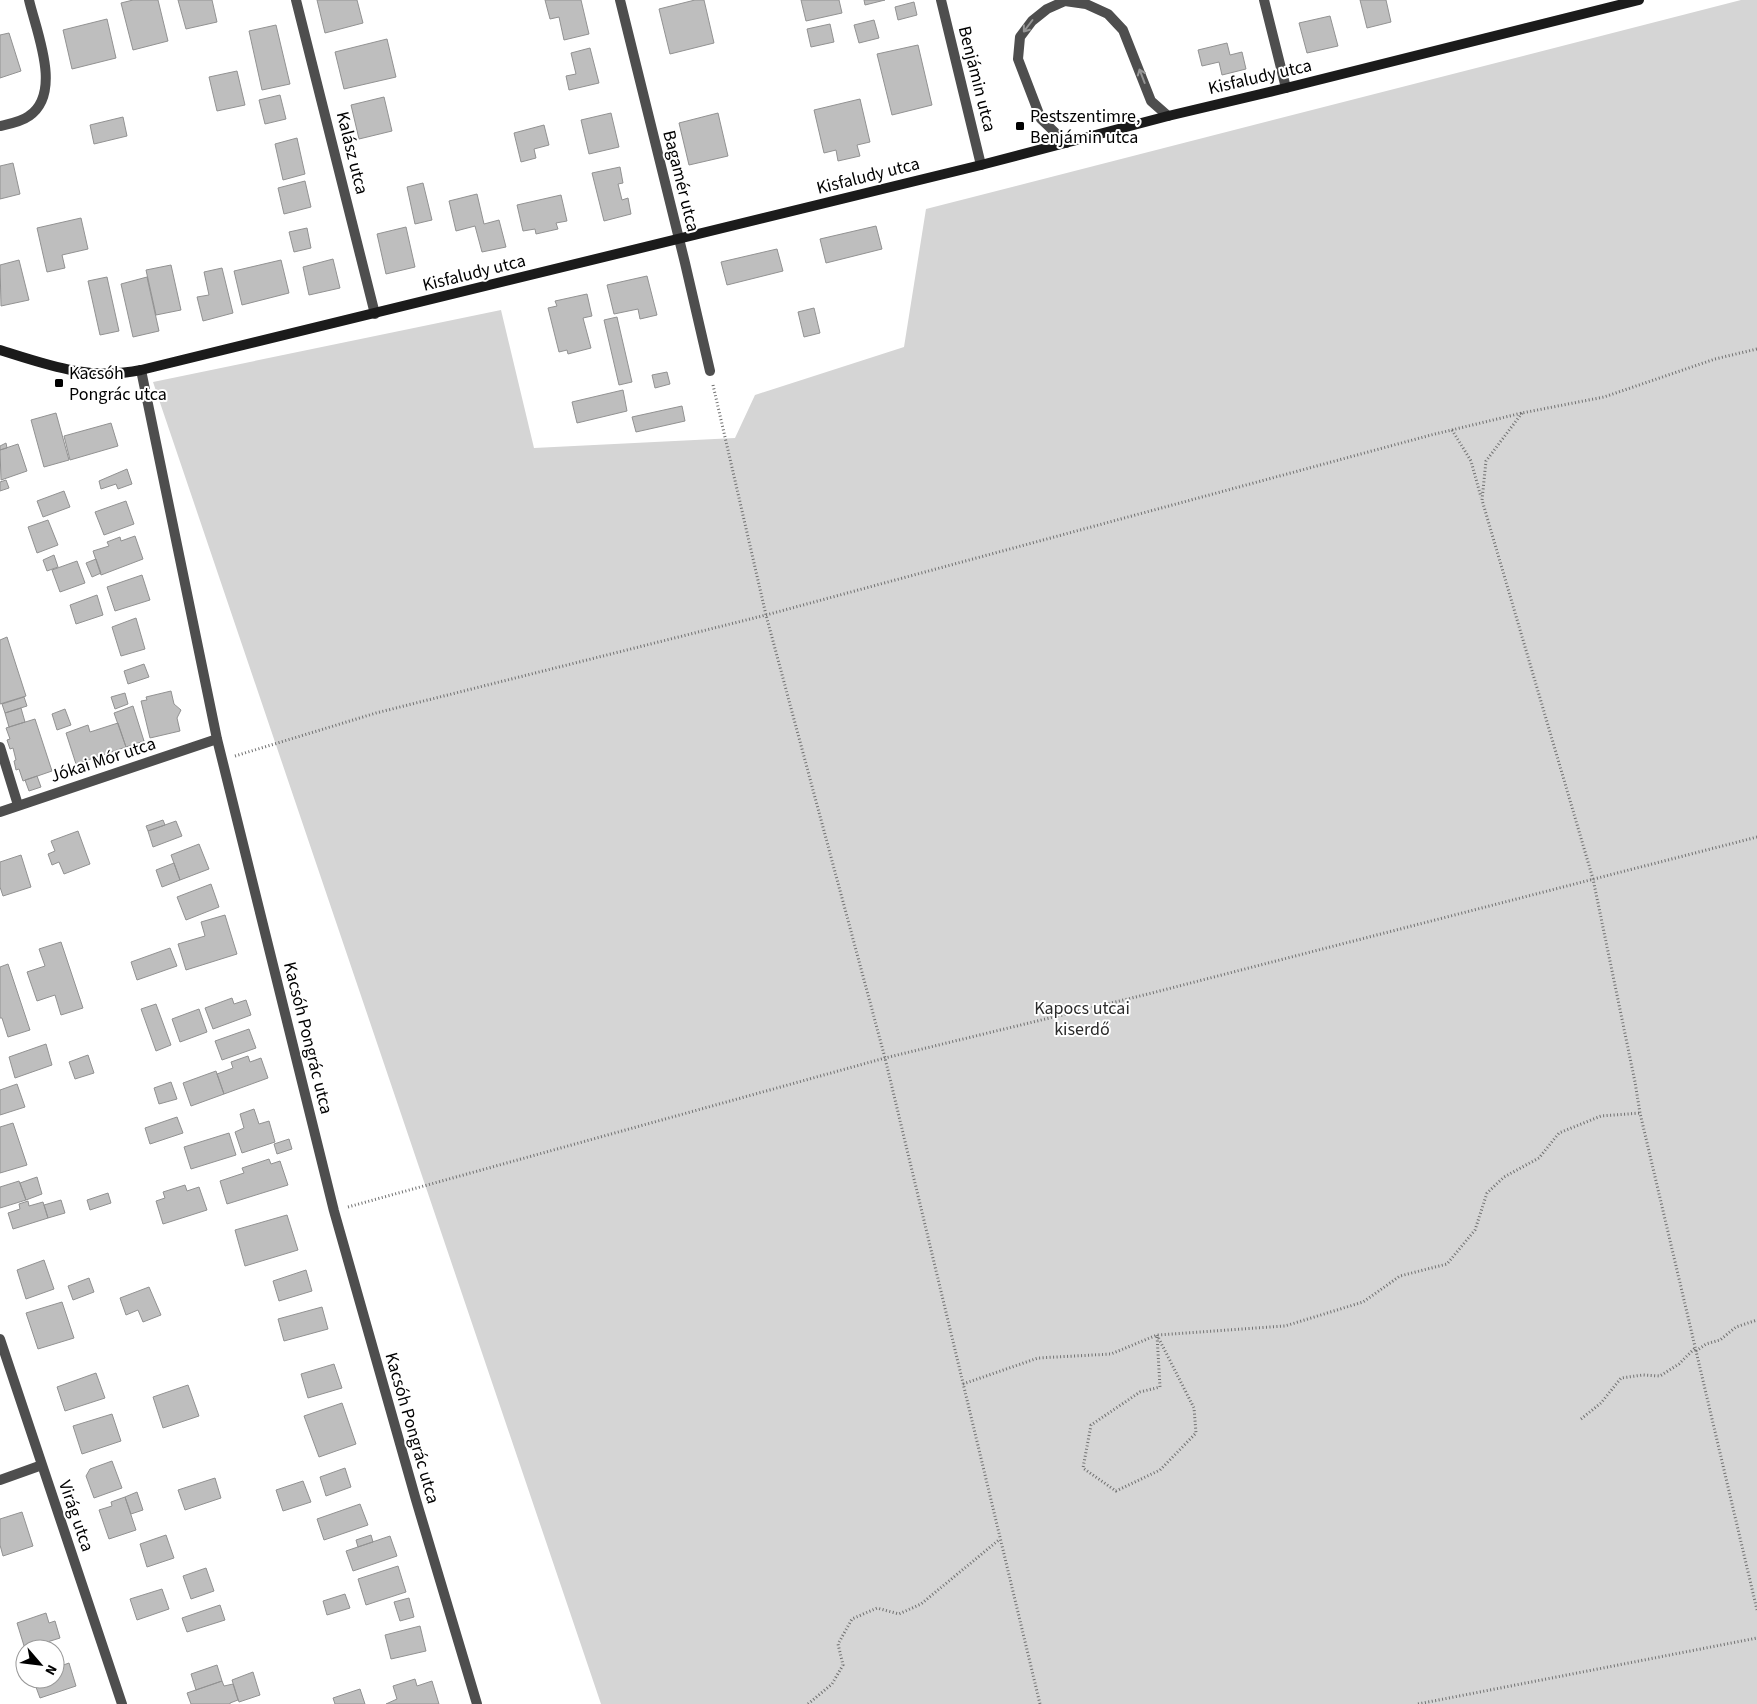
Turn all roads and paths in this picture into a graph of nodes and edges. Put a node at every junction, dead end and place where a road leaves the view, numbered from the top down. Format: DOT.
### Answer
graph roads {
  1 [pos="296,0"];
  2 [pos="620,0"];
  3 [pos="941,0"];
  4 [pos="1264,0"];
  5 [pos="1639,0"];
  6 [pos="32,1"];
  7 [pos="1599,5"];
  8 [pos="1286,88"];
  9 [pos="1168,116"];
  10 [pos="0,126"];
  11 [pos="1066,143"];
  12 [pos="981,165"];
  13 [pos="679,238"];
  14 [pos="375,314"];
  15 [pos="1757,349"];
  16 [pos="0,350"];
  17 [pos="141,370"];
  18 [pos="710,371"];
  19 [pos="1522,413"];
  20 [pos="1452,430"];
  21 [pos="1482,500"];
  22 [pos="766,615"];
  23 [pos="217,740"];
  24 [pos="0,747"];
  25 [pos="222,760"];
  26 [pos="18,805"];
  27 [pos="0,812"];
  28 [pos="1757,837"];
  29 [pos="1593,879"];
  30 [pos="885,1058"];
  31 [pos="1640,1113"];
  32 [pos="334,1211"];
  33 [pos="1757,1320"];
  34 [pos="1157,1335"];
  35 [pos="0,1339"];
  36 [pos="1696,1349"];
  37 [pos="963,1384"];
  38 [pos="1581,1419"];
  39 [pos="42,1465"];
  40 [pos="0,1480"];
  41 [pos="1000,1539"];
  42 [pos="1757,1610"];
  43 [pos="1757,1638"];
  44 [pos="122,1704"];
  45 [pos="477,1704"];
  46 [pos="808,1704"];
  47 [pos="1040,1704"];
  48 [pos="1418,1704"];
  1 -- 14 [label="street, Kalász utca"];
  2 -- 13 [label="street, Bagamér utca"];
  3 -- 12 [label="street, Benjámin utca"];
  4 -- 8 [label="street"];
  5 -- 7 [label="street, Kisfaludy utca"];
  6 -- 10 [label="street"];
  7 -- 8 [label="street, Kisfaludy utca"];
  8 -- 9 [label="street, Kisfaludy utca"];
  9 -- 11 [label="street, Kisfaludy utca"];
  9 -- 11 [label="street, one-way"];
  11 -- 12 [label="street, Kisfaludy utca"];
  12 -- 13 [label="street, Kisfaludy utca"];
  13 -- 14 [label="street, Kisfaludy utca"];
  13 -- 18 [label="street, Bagamér utca"];
  14 -- 17 [label="street, Kisfaludy utca"];
  15 -- 19 [label="path"];
  16 -- 17 [label="street, Kisfaludy utca"];
  17 -- 23 [label="street, Kacsóh Pongrác utca"];
  18 -- 22 [label="path"];
  19 -- 20 [label="path"];
  19 -- 21 [label="path"];
  20 -- 21 [label="path"];
  20 -- 22 [label="path"];
  21 -- 29 [label="path"];
  22 -- 25 [label="path"];
  22 -- 30 [label="path"];
  23 -- 25 [label="street, Kacsóh Pongrác utca"];
  23 -- 26 [label="street, Jókai Mór utca"];
  24 -- 26 [label="street"];
  25 -- 32 [label="street, Kacsóh Pongrác utca"];
  26 -- 27 [label="street, Jókai Mór utca"];
  28 -- 29 [label="path"];
  29 -- 30 [label="path"];
  29 -- 31 [label="path"];
  30 -- 32 [label="path"];
  30 -- 37 [label="path"];
  31 -- 34 [label="path"];
  31 -- 36 [label="path"];
  32 -- 45 [label="street, Kacsóh Pongrác utca"];
  33 -- 36 [label="path"];
  34 -- 34 [label="path"];
  34 -- 37 [label="path"];
  35 -- 39 [label="street, Virág utca"];
  36 -- 38 [label="path"];
  36 -- 42 [label="path"];
  37 -- 41 [label="path"];
  39 -- 40 [label="street"];
  39 -- 44 [label="street, Virág utca"];
  41 -- 46 [label="path"];
  41 -- 47 [label="path"];
  43 -- 48 [label="path"];
}
